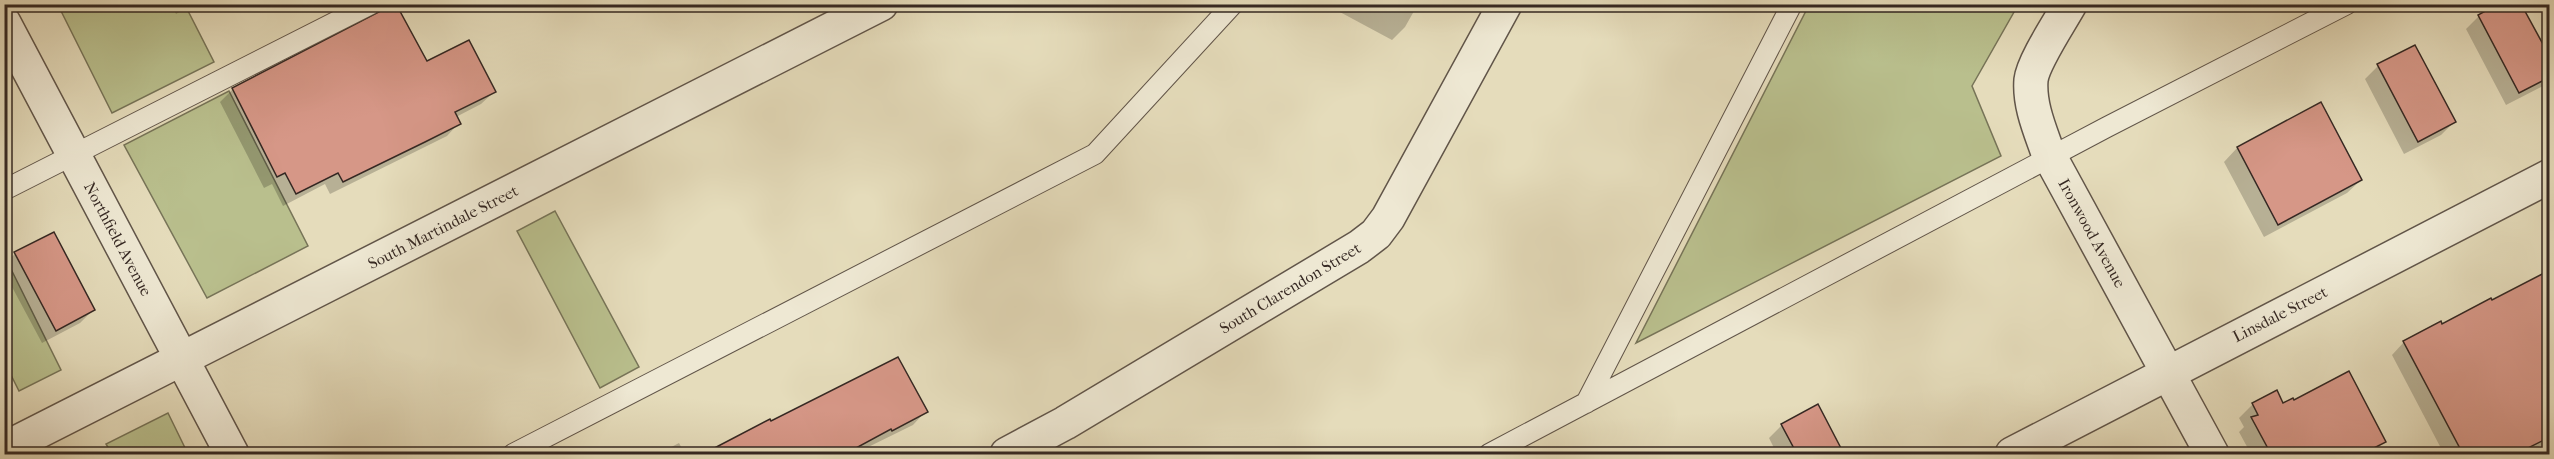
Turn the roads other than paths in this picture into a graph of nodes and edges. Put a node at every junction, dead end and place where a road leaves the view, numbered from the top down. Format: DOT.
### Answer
graph roads {
  1 [pos="371,4"];
  2 [pos="881,4"];
  3 [pos="1233,4"];
  4 [pos="1505,4"];
  5 [pos="1792,4"];
  6 [pos="2070,4"];
  7 [pos="2347,4"];
  8 [pos="4,23"];
  9 [pos="74,155"];
  10 [pos="2050,157"];
  11 [pos="2550,176"];
  12 [pos="4,190"];
  13 [pos="182,359"];
  14 [pos="2168,372"];
  15 [pos="1586,403"];
  16 [pos="4,449"];
  17 [pos="232,454"];
  18 [pos="513,454"];
  19 [pos="1007,454"];
  20 [pos="1489,454"];
  21 [pos="2012,454"];
  22 [pos="2212,454"];
  1 -- 9 [label="lane"];
  2 -- 13 [label="street, South Martindale Street"];
  3 -- 18 [label="lane"];
  4 -- 19 [label="street, South Clarendon Street"];
  5 -- 15 [label="lane"];
  6 -- 10 [label="street, Ironwood Avenue"];
  7 -- 10 [label="lane"];
  8 -- 9 [label="street, Northfield Avenue"];
  9 -- 12 [label="lane"];
  9 -- 13 [label="street, Northfield Avenue"];
  10 -- 14 [label="street, Ironwood Avenue"];
  10 -- 15 [label="lane"];
  11 -- 14 [label="street, Linsdale Street"];
  13 -- 16 [label="street, South Martindale Street"];
  13 -- 17 [label="street, Northfield Avenue"];
  14 -- 21 [label="street, Linsdale Street"];
  14 -- 22 [label="street, Ironwood Avenue"];
  15 -- 20 [label="lane"];
}
